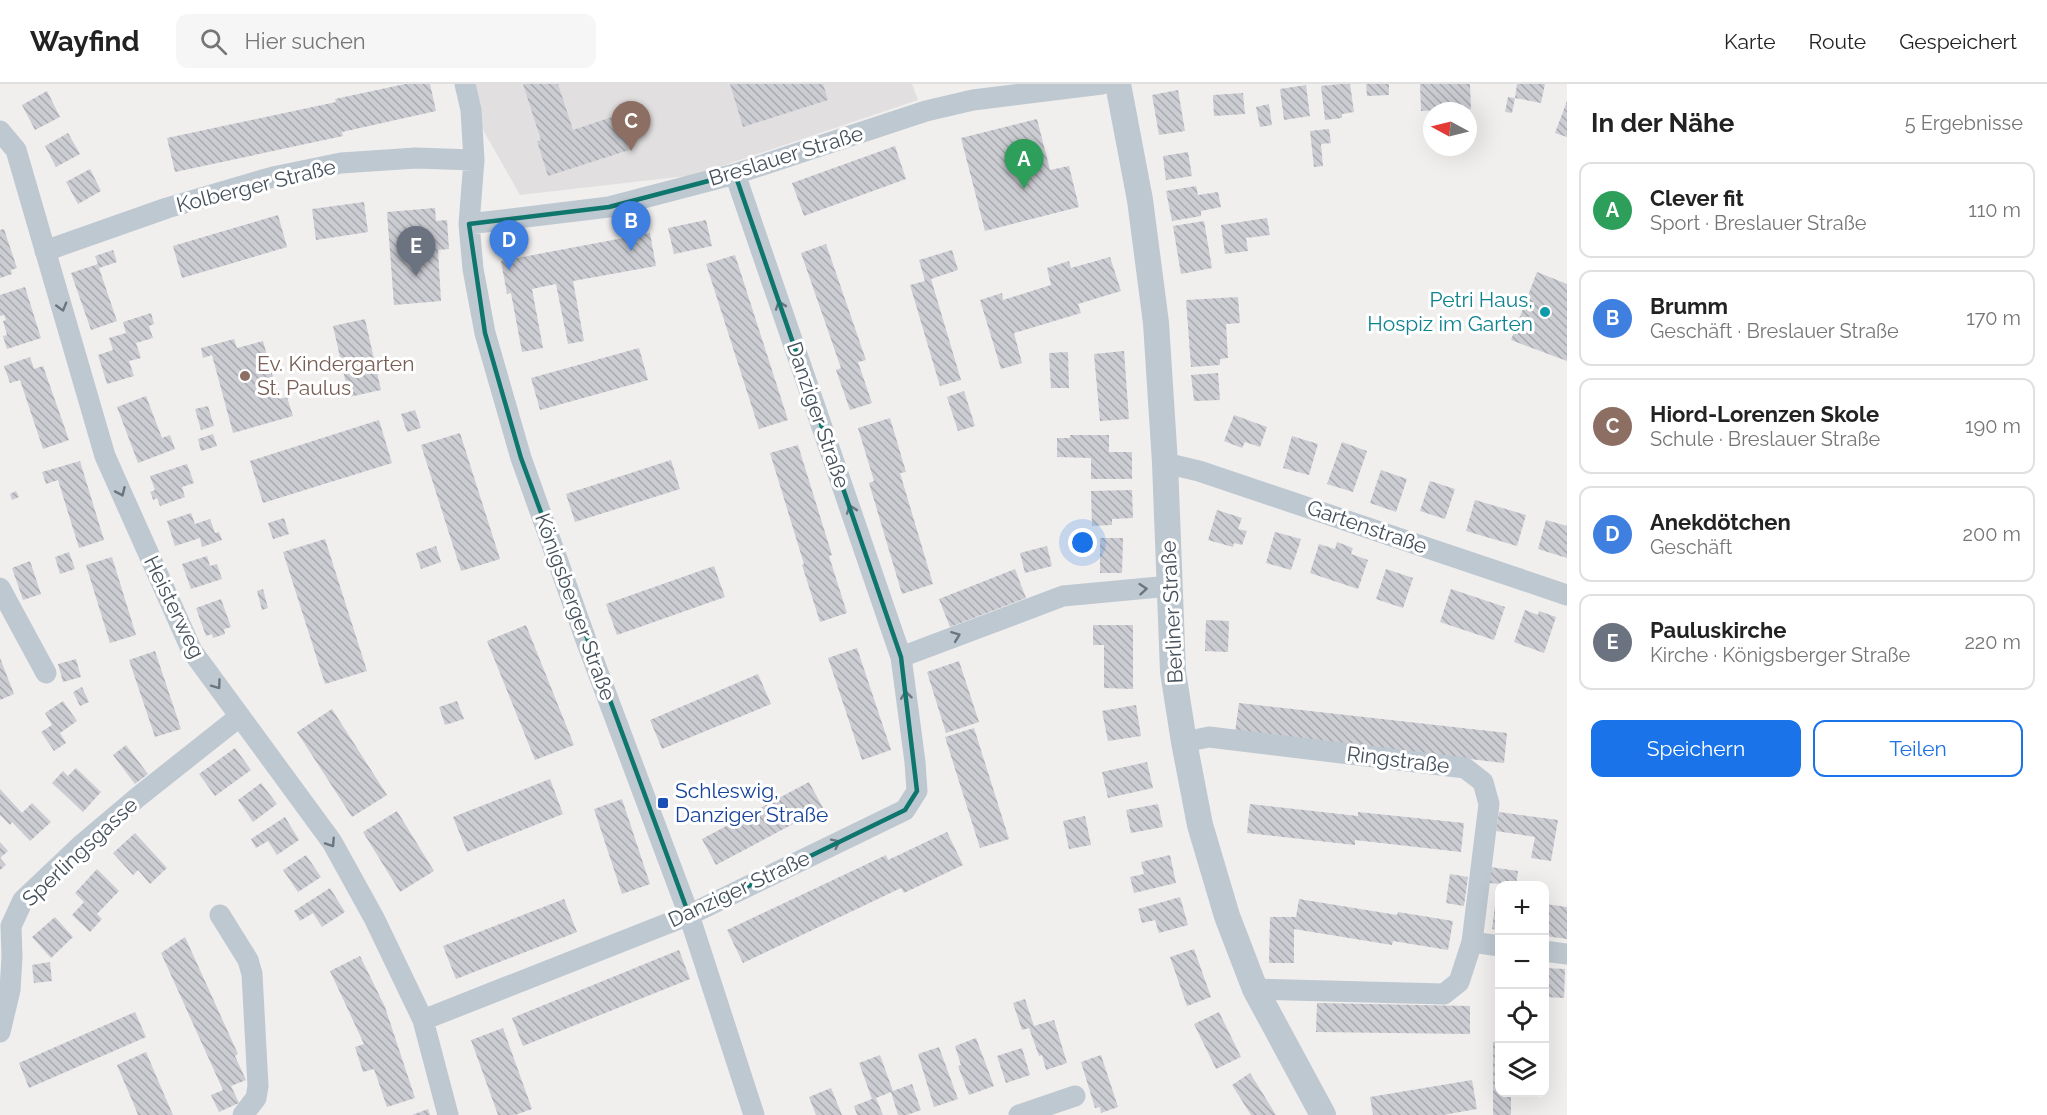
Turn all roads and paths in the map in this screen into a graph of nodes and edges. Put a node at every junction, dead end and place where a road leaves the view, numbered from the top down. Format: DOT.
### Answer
graph roads {
  1 [pos="465,84"];
  2 [pos="1102,84"];
  3 [pos="1118,84"];
  4 [pos="0,131"];
  5 [pos="474,160"];
  6 [pos="735,174"];
  7 [pos="469,224"];
  8 [pos="45,251"];
  9 [pos="1165,463"];
  10 [pos="1170,586"];
  11 [pos="0,588"];
  12 [pos="1567,595"];
  13 [pos="901,657"];
  14 [pos="46,673"];
  15 [pos="240,717"];
  16 [pos="1184,742"];
  17 [pos="220,915"];
  18 [pos="689,915"];
  19 [pos="1472,942"];
  20 [pos="1495,945"];
  21 [pos="1549,952"];
  22 [pos="1567,954"];
  23 [pos="1254,989"];
  24 [pos="423,1020"];
  25 [pos="0,1032"];
  26 [pos="1075,1096"];
  27 [pos="243,1115"];
  28 [pos="448,1115"];
  29 [pos="754,1115"];
  30 [pos="1019,1115"];
  31 [pos="1323,1115"];
  1 -- 5 [label="street, Königsberger Straße"];
  2 -- 6 [label="street, Breslauer Straße"];
  3 -- 9 [label="street, Berliner Straße"];
  4 -- 8 [label="street, Heisterweg"];
  5 -- 7 [label="street, Königsberger Straße"];
  5 -- 8 [label="street, Kolberger Straße"];
  6 -- 7 [label="street, Breslauer Straße"];
  13 -- 6 [label="street, Danziger Straße, one-way"];
  7 -- 18 [label="street, Königsberger Straße"];
  8 -- 15 [label="street, Heisterweg, one-way"];
  9 -- 10 [label="street, Berliner Straße"];
  9 -- 12 [label="street, Gartenstraße"];
  13 -- 10 [label="street, one-way"];
  10 -- 16 [label="street, Berliner Straße"];
  11 -- 14 [label="street"];
  18 -- 13 [label="street, Danziger Straße, one-way"];
  15 -- 24 [label="street, Heisterweg, one-way"];
  15 -- 25 [label="street, Sperlingsgasse"];
  16 -- 19 [label="street, Ringstraße"];
  16 -- 23 [label="street, Berliner Straße"];
  17 -- 27 [label="street"];
  18 -- 24 [label="street, Danziger Straße"];
  18 -- 29 [label="street, Königsberger Straße"];
  19 -- 20 [label="street"];
  19 -- 23 [label="street, Ringstraße"];
  21 -- 22 [label="street"];
  23 -- 31 [label="street, Berliner Straße"];
  24 -- 28 [label="street, Heisterweg"];
  26 -- 30 [label="street"];
}
